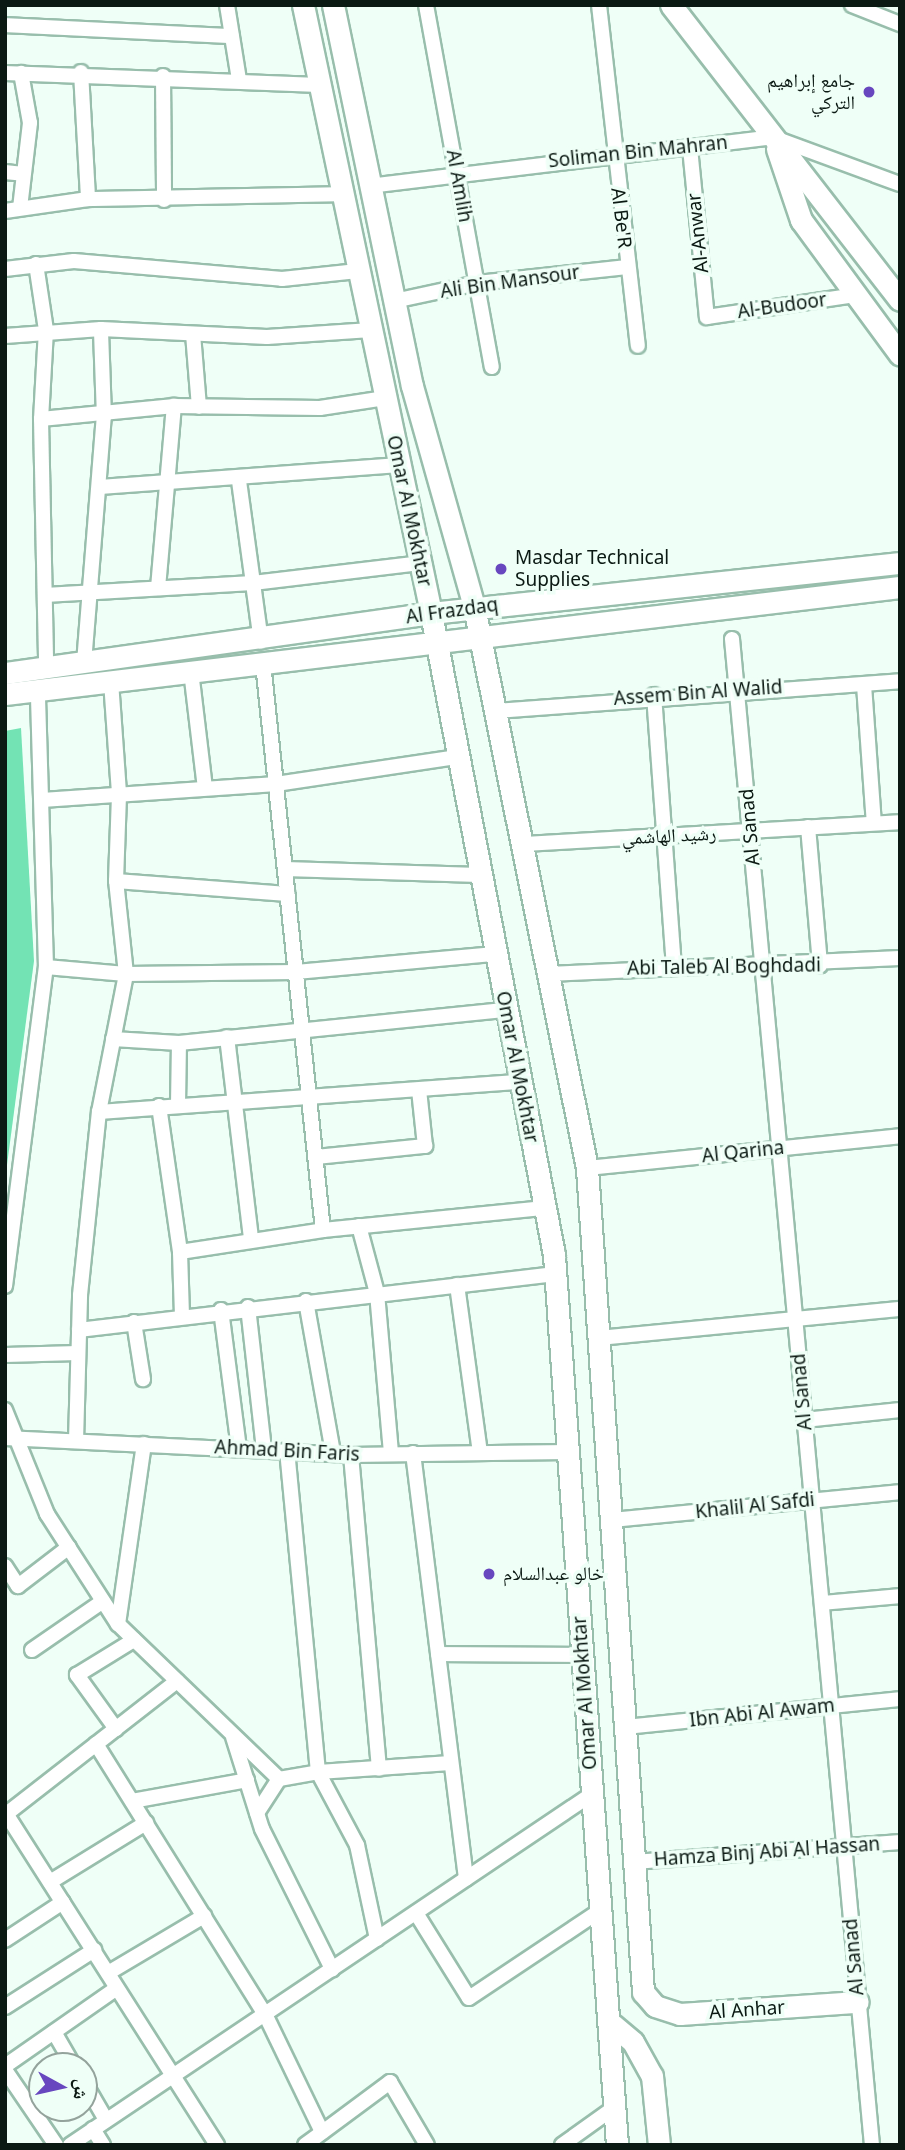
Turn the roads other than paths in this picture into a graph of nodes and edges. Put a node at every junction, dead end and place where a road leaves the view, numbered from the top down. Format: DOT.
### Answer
graph roads {
  1 [pos="227,5"];
  2 [pos="303,5"];
  3 [pos="333,5"];
  4 [pos="426,5"];
  5 [pos="598,5"];
  6 [pos="671,5"];
  7 [pos="852,5"];
  8 [pos="900,24"];
  9 [pos="5,25"];
  10 [pos="232,36"];
  11 [pos="81,72"];
  12 [pos="5,73"];
  13 [pos="21,73"];
  14 [pos="163,76"];
  15 [pos="239,80"];
  16 [pos="319,85"];
  17 [pos="772,138"];
  18 [pos="690,148"];
  19 [pos="613,155"];
  20 [pos="5,172"];
  21 [pos="457,172"];
  22 [pos="23,174"];
  23 [pos="900,184"];
  24 [pos="369,186"];
  25 [pos="342,194"];
  26 [pos="88,199"];
  27 [pos="164,200"];
  28 [pos="13,209"];
  29 [pos="36,264"];
  30 [pos="627,267"];
  31 [pos="5,269"];
  32 [pos="358,271"];
  33 [pos="477,283"];
  34 [pos="856,295"];
  35 [pos="900,300"];
  36 [pos="394,301"];
  37 [pos="707,317"];
  38 [pos="101,329"];
  39 [pos="46,330"];
  40 [pos="371,330"];
  41 [pos="193,334"];
  42 [pos="5,336"];
  43 [pos="638,346"];
  44 [pos="900,355"];
  45 [pos="492,367"];
  46 [pos="385,398"];
  47 [pos="174,406"];
  48 [pos="199,407"];
  49 [pos="104,417"];
  50 [pos="41,419"];
  51 [pos="399,465"];
  52 [pos="171,480"];
  53 [pos="239,481"];
  54 [pos="100,487"];
  55 [pos="420,563"];
  56 [pos="900,563"];
  57 [pos="253,583"];
  58 [pos="900,587"];
  59 [pos="158,588"];
  60 [pos="93,589"];
  61 [pos="46,595"];
  62 [pos="474,607"];
  63 [pos="430,613"];
  64 [pos="480,638"];
  65 [pos="732,639"];
  66 [pos="434,642"];
  67 [pos="262,652"];
  68 [pos="84,663"];
  69 [pos="46,668"];
  70 [pos="191,671"];
  71 [pos="5,673"];
  72 [pos="111,681"];
  73 [pos="900,681"];
  74 [pos="864,685"];
  75 [pos="737,688"];
  76 [pos="38,690"];
  77 [pos="5,694"];
  78 [pos="654,695"];
  79 [pos="496,710"];
  80 [pos="456,757"];
  81 [pos="276,784"];
  82 [pos="205,788"];
  83 [pos="119,793"];
  84 [pos="42,800"];
  85 [pos="900,822"];
  86 [pos="874,823"];
  87 [pos="808,827"];
  88 [pos="750,831"];
  89 [pos="664,836"];
  90 [pos="523,845"];
  91 [pos="285,869"];
  92 [pos="479,875"];
  93 [pos="116,881"];
  94 [pos="288,894"];
  95 [pos="495,954"];
  96 [pos="900,958"];
  97 [pos="763,962"];
  98 [pos="820,965"];
  99 [pos="674,966"];
  100 [pos="46,967"];
  101 [pos="296,972"];
  102 [pos="126,974"];
  103 [pos="548,974"];
  104 [pos="506,1010"];
  105 [pos="302,1030"];
  106 [pos="227,1037"];
  107 [pos="113,1040"];
  108 [pos="179,1042"];
  109 [pos="520,1082"];
  110 [pos="419,1090"];
  111 [pos="310,1100"];
  112 [pos="234,1103"];
  113 [pos="178,1105"];
  114 [pos="159,1107"];
  115 [pos="99,1112"];
  116 [pos="900,1136"];
  117 [pos="779,1149"];
  118 [pos="316,1157"];
  119 [pos="587,1168"];
  120 [pos="545,1208"];
  121 [pos="359,1226"];
  122 [pos="323,1230"];
  123 [pos="251,1240"];
  124 [pos="180,1252"];
  125 [pos="555,1274"];
  126 [pos="457,1285"];
  127 [pos="5,1286"];
  128 [pos="377,1293"];
  129 [pos="306,1301"];
  130 [pos="248,1307"];
  131 [pos="900,1309"];
  132 [pos="221,1310"];
  133 [pos="182,1314"];
  134 [pos="797,1320"];
  135 [pos="134,1322"];
  136 [pos="79,1330"];
  137 [pos="598,1338"];
  138 [pos="78,1353"];
  139 [pos="5,1355"];
  140 [pos="143,1379"];
  141 [pos="5,1409"];
  142 [pos="900,1410"];
  143 [pos="804,1420"];
  144 [pos="7,1440"];
  145 [pos="76,1441"];
  146 [pos="144,1444"];
  147 [pos="239,1448"];
  148 [pos="264,1449"];
  149 [pos="287,1450"];
  150 [pos="568,1451"];
  151 [pos="333,1452"];
  152 [pos="480,1452"];
  153 [pos="391,1453"];
  154 [pos="413,1453"];
  155 [pos="351,1455"];
  156 [pos="900,1492"];
  157 [pos="812,1500"];
  158 [pos="611,1520"];
  159 [pos="68,1547"];
  160 [pos="5,1566"];
  161 [pos="900,1597"];
  162 [pos="103,1601"];
  163 [pos="822,1603"];
  164 [pos="117,1624"];
  165 [pos="134,1640"];
  166 [pos="32,1650"];
  167 [pos="438,1654"];
  168 [pos="583,1655"];
  169 [pos="177,1681"];
  170 [pos="900,1699"];
  171 [pos="831,1706"];
  172 [pos="625,1727"];
  173 [pos="116,1729"];
  174 [pos="233,1736"];
  175 [pos="96,1744"];
  176 [pos="451,1763"];
  177 [pos="379,1769"];
  178 [pos="318,1772"];
  179 [pos="279,1779"];
  180 [pos="247,1780"];
  181 [pos="593,1794"];
  182 [pos="132,1801"];
  183 [pos="257,1813"];
  184 [pos="6,1814"];
  185 [pos="146,1823"];
  186 [pos="900,1842"];
  187 [pos="844,1845"];
  188 [pos="634,1862"];
  189 [pos="466,1879"];
  190 [pos="50,1882"];
  191 [pos="63,1902"];
  192 [pos="601,1910"];
  193 [pos="416,1913"];
  194 [pos="204,1916"];
  195 [pos="377,1939"];
  196 [pos="5,1940"];
  197 [pos="93,1950"];
  198 [pos="332,1969"];
  199 [pos="108,1973"];
  200 [pos="117,1987"];
  201 [pos="643,1992"];
  202 [pos="859,2002"];
  203 [pos="5,2007"];
  204 [pos="265,2014"];
  205 [pos="613,2025"];
  206 [pos="54,2032"];
  207 [pos="66,2052"];
  208 [pos="5,2068"];
  209 [pos="173,2076"];
  210 [pos="98,2106"];
  211 [pos="615,2107"];
  212 [pos="106,2120"];
  213 [pos="93,2129"];
  214 [pos="322,2132"];
  215 [pos="56,2145"];
  216 [pos="70,2145"];
  217 [pos="103,2145"];
  218 [pos="217,2145"];
  219 [pos="304,2145"];
  220 [pos="426,2145"];
  221 [pos="562,2145"];
  222 [pos="617,2145"];
  223 [pos="659,2145"];
  224 [pos="872,2145"];
  1 -- 10 [label="street"];
  2 -- 16 [label="street, Omar Al Mokhtar"];
  3 -- 24 [label="street, Omar Al Mokhtar"];
  4 -- 21 [label="street, Al Amlih"];
  5 -- 19 [label="street, Al Be'R"];
  6 -- 17 [label="street"];
  7 -- 8 [label="street"];
  9 -- 10 [label="street"];
  10 -- 15 [label="street"];
  11 -- 13 [label="street"];
  11 -- 14 [label="street"];
  11 -- 26 [label="street"];
  12 -- 13 [label="street"];
  13 -- 22 [label="street"];
  14 -- 15 [label="street"];
  14 -- 27 [label="street"];
  15 -- 16 [label="street"];
  16 -- 25 [label="street, Omar Al Mokhtar"];
  17 -- 18 [label="street, Soliman Bin Mahran"];
  17 -- 23 [label="street, Soliman Bin Mahran"];
  17 -- 34 [label="street"];
  17 -- 35 [label="street"];
  18 -- 19 [label="street, Soliman Bin Mahran"];
  18 -- 37 [label="street, Al-Anwar"];
  19 -- 21 [label="street, Soliman Bin Mahran"];
  19 -- 30 [label="street, Al Be'R"];
  20 -- 22 [label="street"];
  21 -- 24 [label="street, Soliman Bin Mahran"];
  21 -- 33 [label="street, Al Amlih"];
  22 -- 28 [label="street"];
  24 -- 36 [label="street, Omar Al Mokhtar"];
  25 -- 27 [label="street"];
  25 -- 32 [label="street, Omar Al Mokhtar"];
  26 -- 27 [label="street"];
  26 -- 28 [label="street"];
  29 -- 31 [label="street"];
  29 -- 32 [label="street"];
  29 -- 39 [label="street"];
  30 -- 33 [label="street, Ali Bin Mansour"];
  30 -- 43 [label="street, Al Be'R"];
  32 -- 40 [label="street, Omar Al Mokhtar"];
  33 -- 36 [label="street, Ali Bin Mansour"];
  33 -- 45 [label="street, Al Amlih"];
  34 -- 37 [label="street, Al-Budoor"];
  34 -- 44 [label="street"];
  36 -- 62 [label="street, Omar Al Mokhtar"];
  38 -- 39 [label="street"];
  38 -- 41 [label="street"];
  38 -- 49 [label="street"];
  39 -- 42 [label="street"];
  39 -- 50 [label="street"];
  40 -- 41 [label="street"];
  40 -- 46 [label="street, Omar Al Mokhtar"];
  41 -- 48 [label="street"];
  46 -- 48 [label="street"];
  46 -- 51 [label="street, Omar Al Mokhtar"];
  47 -- 48 [label="street"];
  47 -- 49 [label="street"];
  47 -- 52 [label="street"];
  49 -- 50 [label="street"];
  49 -- 54 [label="street"];
  50 -- 61 [label="street"];
  51 -- 53 [label="street"];
  51 -- 55 [label="street, Omar Al Mokhtar"];
  52 -- 53 [label="street"];
  52 -- 54 [label="street"];
  52 -- 59 [label="street"];
  53 -- 57 [label="street"];
  54 -- 60 [label="street"];
  55 -- 57 [label="street"];
  55 -- 63 [label="street, Omar Al Mokhtar"];
  56 -- 62 [label="street, Al Frazdaq"];
  57 -- 59 [label="street"];
  57 -- 67 [label="street"];
  58 -- 64 [label="street, Al Frazdaq"];
  59 -- 60 [label="street"];
  60 -- 61 [label="street"];
  60 -- 68 [label="street"];
  61 -- 69 [label="street"];
  62 -- 63 [label="street, Al Frazdaq"];
  62 -- 64 [label="street, Omar Al Mokhtar"];
  63 -- 66 [label="street, Omar Al Mokhtar"];
  63 -- 67 [label="street, Al Frazdaq"];
  64 -- 66 [label="street, Al Frazdaq"];
  64 -- 79 [label="street, Omar Al Mokhtar"];
  65 -- 75 [label="street, Al Sanad"];
  66 -- 67 [label="street, Al Frazdaq"];
  66 -- 80 [label="street, Omar Al Mokhtar"];
  67 -- 68 [label="street, Al Frazdaq"];
  67 -- 70 [label="street, Al Frazdaq"];
  67 -- 81 [label="street"];
  68 -- 69 [label="street, Al Frazdaq"];
  69 -- 71 [label="street, Al Frazdaq"];
  70 -- 72 [label="street, Al Frazdaq"];
  70 -- 82 [label="street"];
  72 -- 76 [label="street, Al Frazdaq"];
  72 -- 83 [label="street"];
  73 -- 74 [label="street, Assem Bin Al Walid"];
  74 -- 75 [label="street, Assem Bin Al Walid"];
  74 -- 86 [label="street"];
  75 -- 78 [label="street, Assem Bin Al Walid"];
  75 -- 88 [label="street, Al Sanad"];
  76 -- 77 [label="street, Al Frazdaq"];
  76 -- 84 [label="street"];
  78 -- 79 [label="street, Assem Bin Al Walid"];
  78 -- 89 [label="street"];
  79 -- 90 [label="street, Omar Al Mokhtar"];
  80 -- 81 [label="street"];
  80 -- 92 [label="street, Omar Al Mokhtar"];
  81 -- 82 [label="street"];
  81 -- 91 [label="street"];
  82 -- 83 [label="street"];
  83 -- 84 [label="street"];
  83 -- 93 [label="street"];
  84 -- 100 [label="street"];
  85 -- 86 [label="street, رشيد الهاشمي"];
  86 -- 87 [label="street, رشيد الهاشمي"];
  87 -- 88 [label="street, رشيد الهاشمي"];
  87 -- 98 [label="street"];
  88 -- 89 [label="street, رشيد الهاشمي"];
  88 -- 97 [label="street, Al Sanad"];
  89 -- 90 [label="street, رشيد الهاشمي"];
  89 -- 99 [label="street"];
  90 -- 103 [label="street, Omar Al Mokhtar"];
  91 -- 92 [label="street"];
  91 -- 94 [label="street"];
  92 -- 95 [label="street, Omar Al Mokhtar"];
  93 -- 94 [label="street"];
  93 -- 102 [label="street"];
  94 -- 101 [label="street"];
  95 -- 101 [label="street"];
  95 -- 104 [label="street, Omar Al Mokhtar"];
  96 -- 98 [label="street, Abi Taleb Al Boghdadi"];
  97 -- 98 [label="street, Abi Taleb Al Boghdadi"];
  97 -- 99 [label="street, Abi Taleb Al Boghdadi"];
  97 -- 117 [label="street, Al Sanad"];
  99 -- 103 [label="street, Abi Taleb Al Boghdadi"];
  100 -- 102 [label="street"];
  100 -- 127 [label="street"];
  101 -- 102 [label="street"];
  101 -- 105 [label="street"];
  102 -- 107 [label="street"];
  103 -- 119 [label="street, Omar Al Mokhtar"];
  104 -- 105 [label="street"];
  104 -- 109 [label="street, Omar Al Mokhtar"];
  105 -- 106 [label="street"];
  105 -- 111 [label="street"];
  106 -- 108 [label="street"];
  106 -- 112 [label="street"];
  107 -- 108 [label="street"];
  107 -- 115 [label="street"];
  108 -- 113 [label="street"];
  109 -- 110 [label="street"];
  109 -- 120 [label="street, Omar Al Mokhtar"];
  110 -- 111 [label="street"];
  110 -- 118 [label="street"];
  111 -- 112 [label="street"];
  111 -- 118 [label="street"];
  112 -- 113 [label="street"];
  112 -- 123 [label="street"];
  113 -- 114 [label="street"];
  114 -- 115 [label="street"];
  114 -- 124 [label="street"];
  115 -- 136 [label="street"];
  116 -- 117 [label="street, Al Qarina"];
  117 -- 119 [label="street, Al Qarina"];
  117 -- 134 [label="street, Al Sanad"];
  118 -- 122 [label="street"];
  119 -- 137 [label="street, Omar Al Mokhtar"];
  120 -- 121 [label="street"];
  120 -- 125 [label="street, Omar Al Mokhtar"];
  121 -- 122 [label="street"];
  121 -- 128 [label="street"];
  122 -- 123 [label="street"];
  123 -- 124 [label="street"];
  124 -- 133 [label="street"];
  125 -- 126 [label="street"];
  125 -- 150 [label="street, Omar Al Mokhtar"];
  126 -- 128 [label="street"];
  126 -- 152 [label="street"];
  128 -- 129 [label="street"];
  128 -- 153 [label="street"];
  129 -- 130 [label="street"];
  129 -- 151 [label="street"];
  130 -- 132 [label="street"];
  130 -- 148 [label="street"];
  131 -- 134 [label="street"];
  132 -- 133 [label="street"];
  132 -- 147 [label="street"];
  133 -- 135 [label="street"];
  134 -- 137 [label="street"];
  134 -- 143 [label="street, Al Sanad"];
  135 -- 136 [label="street"];
  135 -- 140 [label="street"];
  136 -- 138 [label="street"];
  137 -- 158 [label="street, Omar Al Mokhtar"];
  138 -- 139 [label="street"];
  138 -- 145 [label="street"];
  141 -- 144 [label="street"];
  142 -- 143 [label="street"];
  143 -- 157 [label="street, Al Sanad"];
  144 -- 145 [label="street, Ahmad Bin Faris"];
  144 -- 159 [label="street"];
  145 -- 146 [label="street, Ahmad Bin Faris"];
  146 -- 147 [label="street, Ahmad Bin Faris"];
  146 -- 164 [label="street"];
  147 -- 148 [label="street, Ahmad Bin Faris"];
  148 -- 149 [label="street, Ahmad Bin Faris"];
  149 -- 151 [label="street, Ahmad Bin Faris"];
  149 -- 178 [label="street"];
  150 -- 152 [label="street, Ahmad Bin Faris"];
  150 -- 168 [label="street, Omar Al Mokhtar"];
  151 -- 155 [label="street, Ahmad Bin Faris"];
  152 -- 154 [label="street, Ahmad Bin Faris"];
  153 -- 154 [label="street, Ahmad Bin Faris"];
  153 -- 155 [label="street, Ahmad Bin Faris"];
  154 -- 167 [label="street"];
  155 -- 177 [label="street"];
  156 -- 157 [label="street, Khalil Al Safdi"];
  157 -- 158 [label="street, Khalil Al Safdi"];
  157 -- 163 [label="street, Al Sanad"];
  158 -- 172 [label="street, Omar Al Mokhtar"];
  159 -- 160 [label="street"];
  159 -- 162 [label="street"];
  161 -- 163 [label="street"];
  162 -- 164 [label="street"];
  162 -- 166 [label="street"];
  163 -- 171 [label="street, Al Sanad"];
  164 -- 165 [label="street"];
  165 -- 169 [label="street"];
  165 -- 173 [label="street"];
  167 -- 168 [label="street"];
  167 -- 176 [label="street"];
  168 -- 181 [label="street, Omar Al Mokhtar"];
  169 -- 173 [label="street"];
  169 -- 174 [label="street"];
  170 -- 171 [label="street, Ibn Abi Al Awam"];
  171 -- 172 [label="street, Ibn Abi Al Awam"];
  171 -- 187 [label="street, Al Sanad"];
  172 -- 188 [label="street, Omar Al Mokhtar"];
  173 -- 175 [label="street"];
  174 -- 179 [label="street"];
  174 -- 180 [label="street"];
  175 -- 182 [label="street"];
  175 -- 184 [label="street"];
  176 -- 177 [label="street"];
  176 -- 189 [label="street"];
  177 -- 178 [label="street"];
  178 -- 179 [label="street"];
  178 -- 195 [label="street"];
  179 -- 183 [label="street"];
  180 -- 182 [label="street"];
  180 -- 183 [label="street"];
  181 -- 189 [label="street"];
  181 -- 192 [label="street, Omar Al Mokhtar"];
  182 -- 185 [label="street"];
  183 -- 198 [label="street"];
  184 -- 190 [label="street"];
  185 -- 190 [label="street"];
  185 -- 194 [label="street"];
  186 -- 187 [label="street, Hamza Binj Abi Al Hassan"];
  187 -- 188 [label="street, Hamza Binj Abi Al Hassan"];
  187 -- 202 [label="street, Al Sanad"];
  188 -- 201 [label="street, Omar Al Mokhtar"];
  189 -- 193 [label="street"];
  190 -- 191 [label="street"];
  191 -- 196 [label="street"];
  191 -- 197 [label="street"];
  192 -- 193 [label="street"];
  192 -- 205 [label="street, Omar Al Mokhtar"];
  193 -- 195 [label="street"];
  194 -- 199 [label="street"];
  194 -- 204 [label="street"];
  195 -- 198 [label="street"];
  197 -- 199 [label="street"];
  197 -- 203 [label="street"];
  198 -- 204 [label="street"];
  199 -- 200 [label="street"];
  200 -- 206 [label="street"];
  200 -- 209 [label="street"];
  201 -- 202 [label="street, Al Anhar"];
  202 -- 224 [label="street, Al Sanad"];
  204 -- 209 [label="street"];
  204 -- 214 [label="street"];
  205 -- 211 [label="street, Omar Al Mokhtar"];
  205 -- 223 [label="street"];
  206 -- 207 [label="street"];
  206 -- 208 [label="street"];
  208 -- 215 [label="street"];
  209 -- 212 [label="street"];
  209 -- 218 [label="street"];
  210 -- 212 [label="street"];
  211 -- 221 [label="street"];
  211 -- 222 [label="street, Omar Al Mokhtar"];
  212 -- 213 [label="street"];
  213 -- 216 [label="street"];
  213 -- 217 [label="street"];
  214 -- 219 [label="street"];
  214 -- 220 [label="street"];
}
